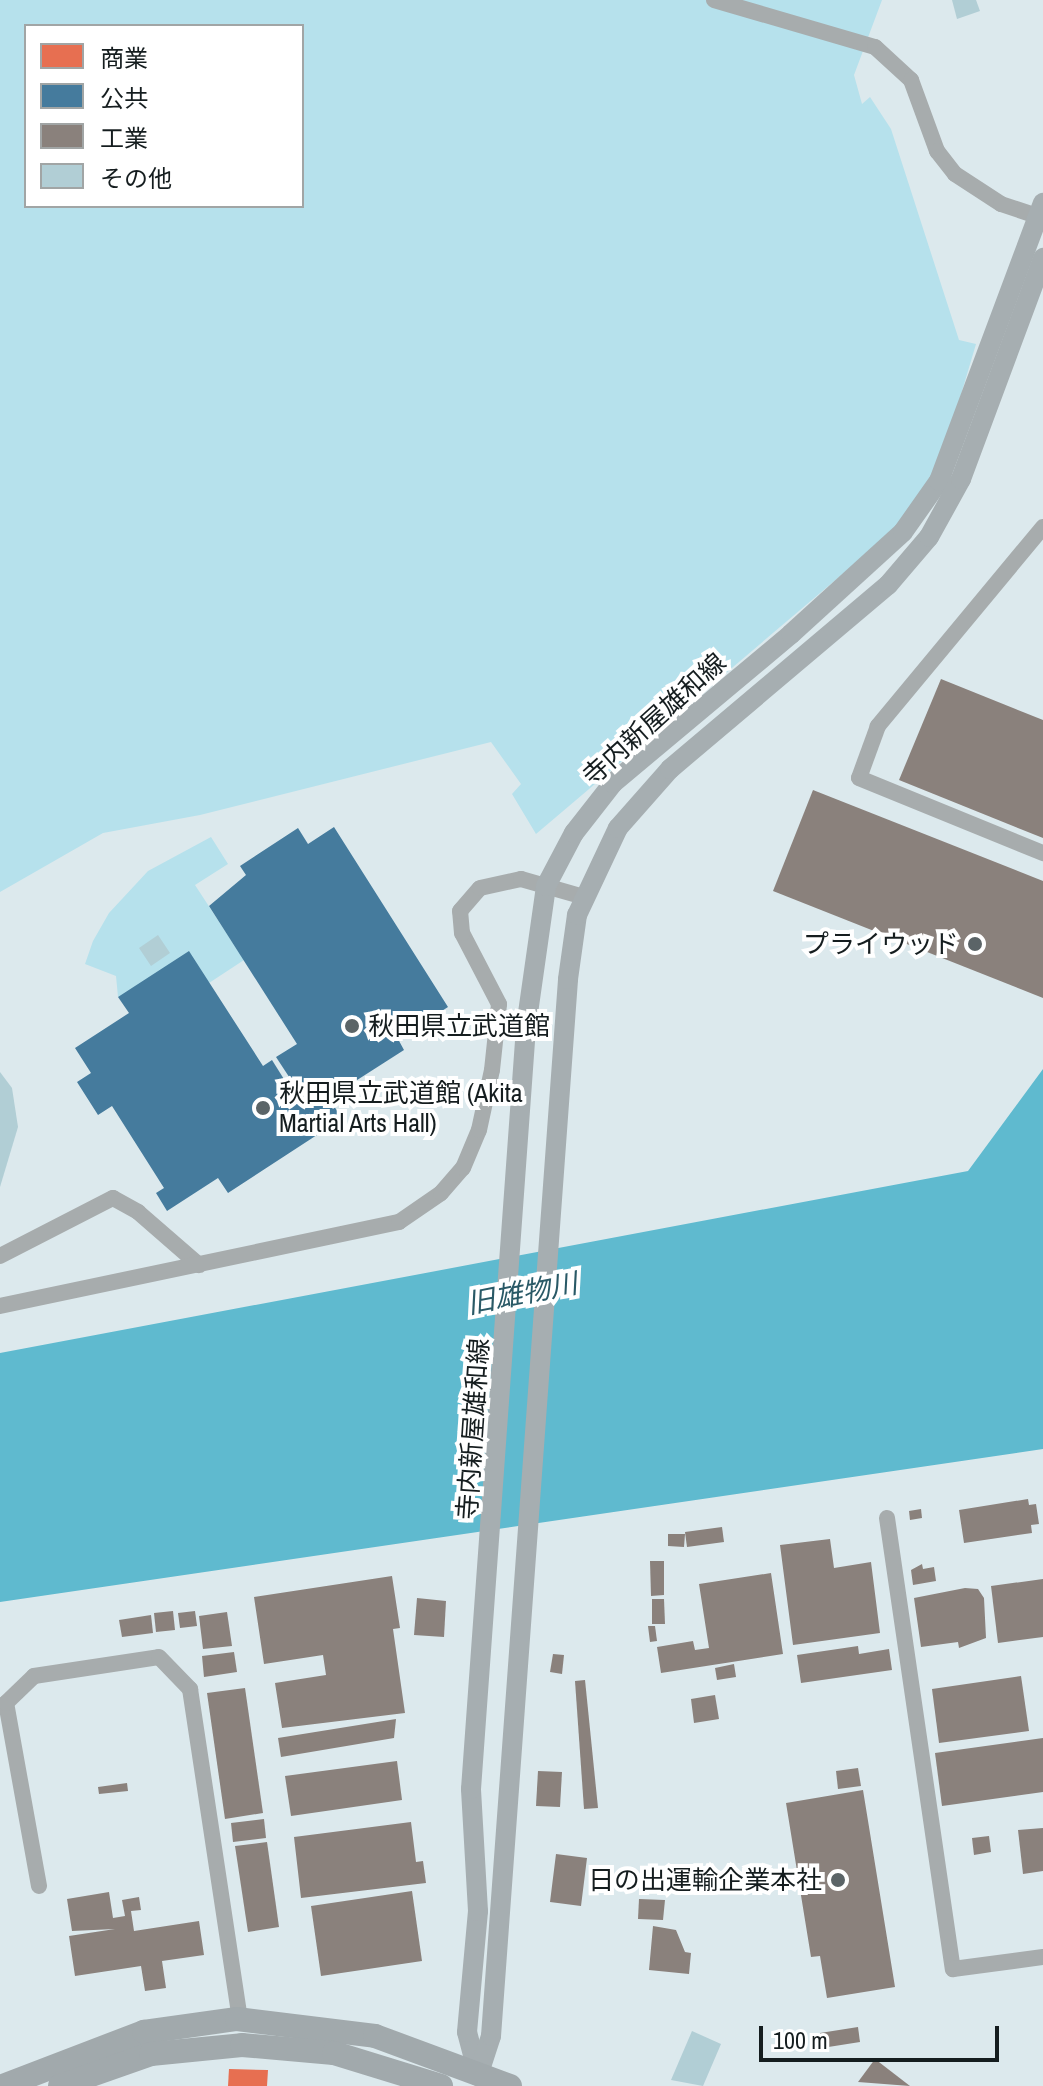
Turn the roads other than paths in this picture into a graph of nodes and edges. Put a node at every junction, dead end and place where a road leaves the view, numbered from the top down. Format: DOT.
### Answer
graph roads {
  1 [pos="714,0"];
  2 [pos="1041,212"];
  3 [pos="1043,258"];
  4 [pos="1043,527"];
  5 [pos="1043,853"];
  6 [pos="546,886"];
  7 [pos="584,897"];
  8 [pos="0,1256"];
  9 [pos="199,1265"];
  10 [pos="0,1306"];
  11 [pos="887,1518"];
  12 [pos="39,1886"];
  13 [pos="1043,1957"];
  14 [pos="240,2020"];
  15 [pos="477,2080"];
  16 [pos="3,2086"];
  17 [pos="60,2086"];
  18 [pos="441,2086"];
  19 [pos="510,2086"];
  1 -- 2 [label="street"];
  2 -- 6 [label="main road, 寺内新屋雄和線"];
  3 -- 7 [label="main road, 寺内新屋雄和線"];
  4 -- 5 [label="street"];
  6 -- 7 [label="street"];
  6 -- 9 [label="street"];
  6 -- 15 [label="main road, 寺内新屋雄和線"];
  7 -- 15 [label="main road, 寺内新屋雄和線"];
  8 -- 9 [label="street"];
  9 -- 10 [label="street"];
  11 -- 13 [label="street"];
  12 -- 14 [label="street"];
  14 -- 15 [label="highway"];
  14 -- 16 [label="highway"];
  15 -- 19 [label="highway"];
  17 -- 18 [label="highway"];
}
